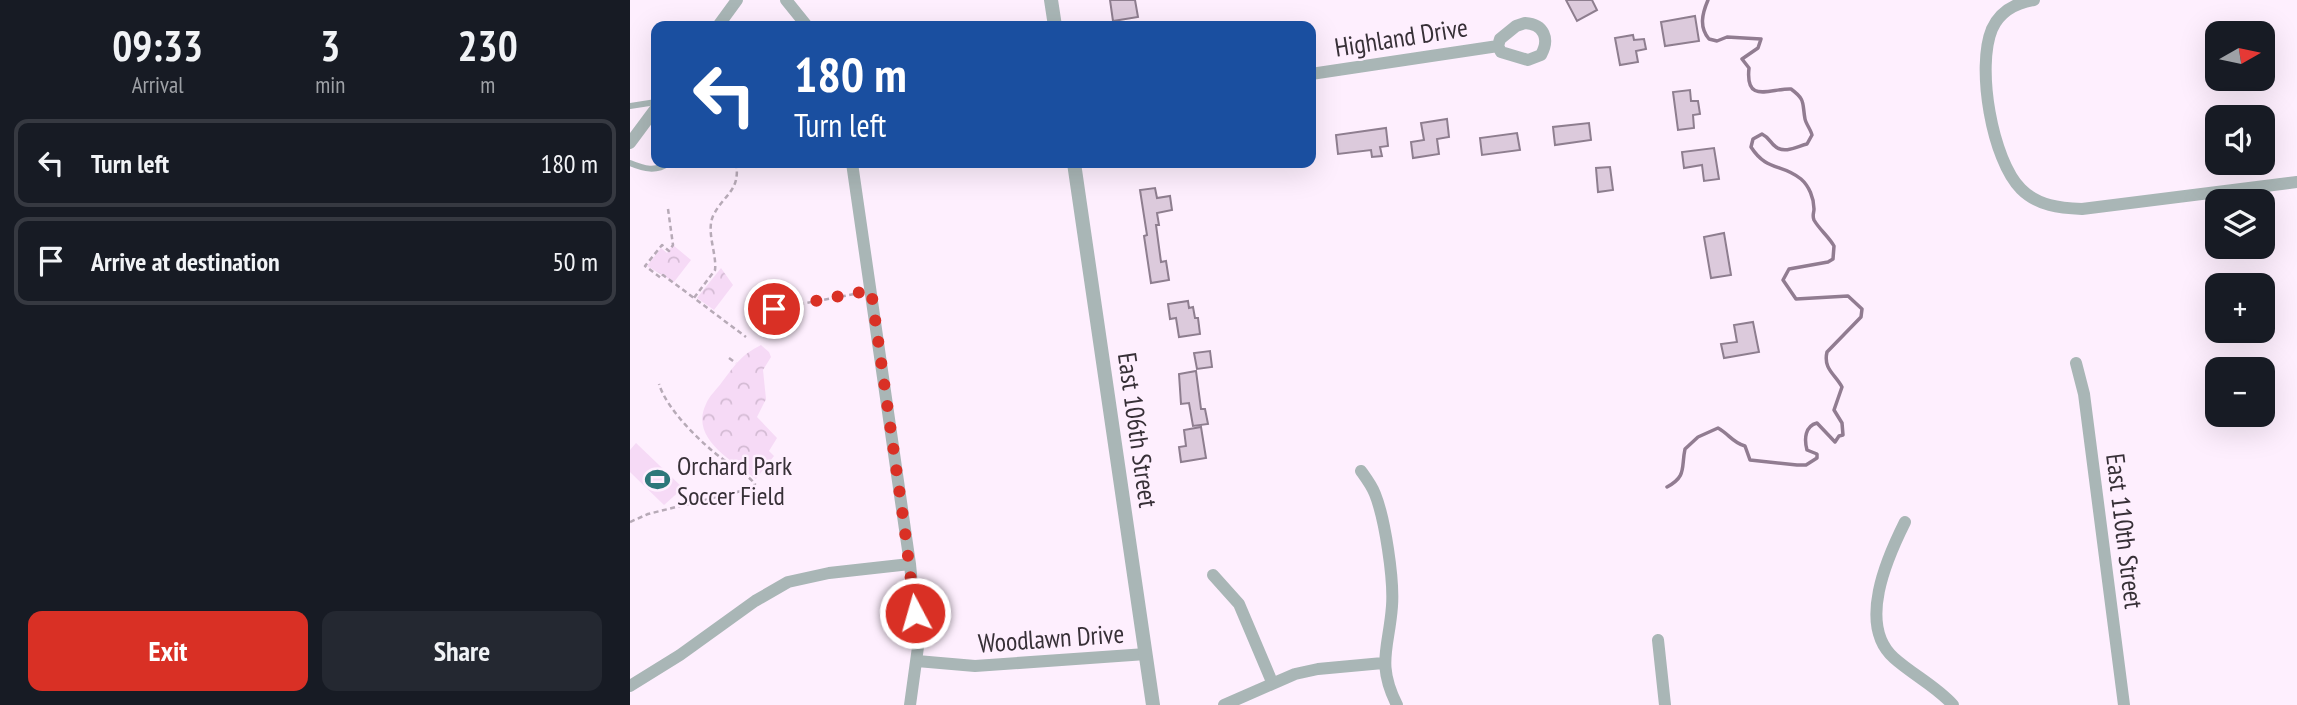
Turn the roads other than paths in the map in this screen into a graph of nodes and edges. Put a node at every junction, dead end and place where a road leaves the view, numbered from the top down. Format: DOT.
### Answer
graph roads {
  1 [pos="737,0"];
  2 [pos="786,0"];
  3 [pos="1051,0"];
  4 [pos="2034,0"];
  5 [pos="722,21"];
  6 [pos="803,21"];
  7 [pos="1054,21"];
  8 [pos="1498,46"];
  9 [pos="1316,73"];
  10 [pos="651,103"];
  11 [pos="630,106"];
  12 [pos="651,115"];
  13 [pos="630,143"];
  14 [pos="630,163"];
  15 [pos="661,168"];
  16 [pos="853,168"];
  17 [pos="1075,168"];
  18 [pos="2297,182"];
  19 [pos="2076,363"];
  20 [pos="1361,471"];
  21 [pos="1905,522"];
  22 [pos="910,564"];
  23 [pos="1213,575"];
  24 [pos="1658,639"];
  25 [pos="1146,654"];
  26 [pos="917,661"];
  27 [pos="1383,663"];
  28 [pos="1272,682"];
  29 [pos="630,686"];
  30 [pos="910,705"];
  31 [pos="1153,705"];
  32 [pos="1224,705"];
  33 [pos="1396,705"];
  34 [pos="1665,705"];
  35 [pos="1953,705"];
  36 [pos="2124,705"];
  1 -- 5 [label="street"];
  2 -- 6 [label="street"];
  3 -- 7 [label="street"];
  4 -- 18 [label="street"];
  8 -- 9 [label="street, Highland Drive"];
  10 -- 11 [label="lane"];
  12 -- 13 [label="street"];
  14 -- 15 [label="lane"];
  16 -- 22 [label="street"];
  17 -- 25 [label="street, East 106th Street"];
  19 -- 36 [label="street, East 110th Street"];
  20 -- 27 [label="street"];
  21 -- 35 [label="street"];
  22 -- 26 [label="street"];
  22 -- 29 [label="street"];
  23 -- 28 [label="street"];
  24 -- 34 [label="street"];
  25 -- 26 [label="street, Woodlawn Drive"];
  25 -- 31 [label="street, East 106th Street"];
  26 -- 30 [label="street"];
  27 -- 28 [label="street"];
  27 -- 33 [label="street"];
  28 -- 32 [label="street"];
}
